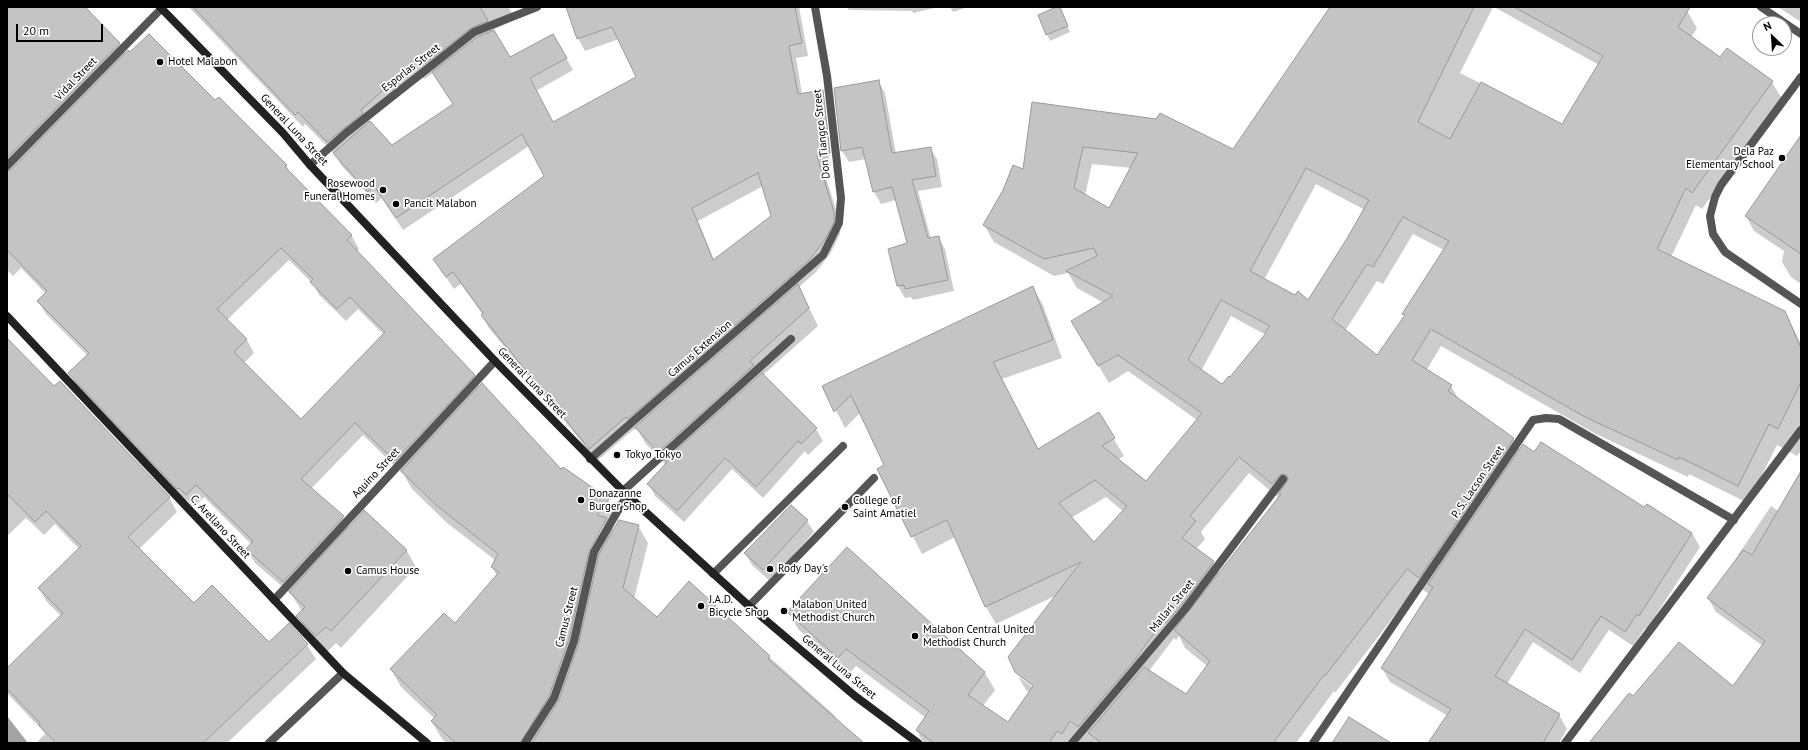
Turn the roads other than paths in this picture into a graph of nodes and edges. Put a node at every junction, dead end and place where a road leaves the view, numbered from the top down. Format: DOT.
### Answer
graph roads {
  1 [pos="537,7"];
  2 [pos="815,7"];
  3 [pos="1761,7"];
  4 [pos="161,8"];
  5 [pos="1801,34"];
  6 [pos="1801,77"];
  7 [pos="310,165"];
  8 [pos="7,166"];
  9 [pos="823,255"];
  10 [pos="1801,304"];
  11 [pos="7,316"];
  12 [pos="791,339"];
  13 [pos="495,361"];
  14 [pos="1801,430"];
  15 [pos="843,446"];
  16 [pos="590,459"];
  17 [pos="874,478"];
  18 [pos="1283,479"];
  19 [pos="625,493"];
  20 [pos="1734,520"];
  21 [pos="713,574"];
  22 [pos="274,600"];
  23 [pos="749,606"];
  24 [pos="343,673"];
  25 [pos="269,743"];
  26 [pos="428,743"];
  27 [pos="526,743"];
  28 [pos="918,743"];
  29 [pos="1072,743"];
  30 [pos="1312,743"];
  31 [pos="1565,743"];
  1 -- 7 [label="street, Esporlas Street"];
  2 -- 9 [label="street, Don Tiangco Street"];
  3 -- 5 [label="street"];
  4 -- 7 [label="main road, General Luna Street"];
  4 -- 8 [label="street, Vidal Street"];
  6 -- 10 [label="street"];
  7 -- 13 [label="main road, General Luna Street"];
  9 -- 16 [label="street, Camus Extension"];
  11 -- 22 [label="main road, C. Arellano Street"];
  12 -- 19 [label="street, Camus Street"];
  13 -- 16 [label="main road, General Luna Street"];
  13 -- 22 [label="street, Aquino Street"];
  14 -- 20 [label="street"];
  15 -- 21 [label="street"];
  16 -- 19 [label="main road, General Luna Street"];
  17 -- 23 [label="street"];
  18 -- 29 [label="street, Mallari Street"];
  19 -- 21 [label="main road, General Luna Street"];
  19 -- 27 [label="street, Camus Street"];
  20 -- 30 [label="street, P. S. Lacson Street"];
  20 -- 31 [label="street"];
  21 -- 23 [label="main road, General Luna Street"];
  22 -- 24 [label="main road, C. Arellano Street"];
  23 -- 28 [label="main road, General Luna Street"];
  24 -- 25 [label="street"];
  24 -- 26 [label="main road, C. Arellano Street"];
}
